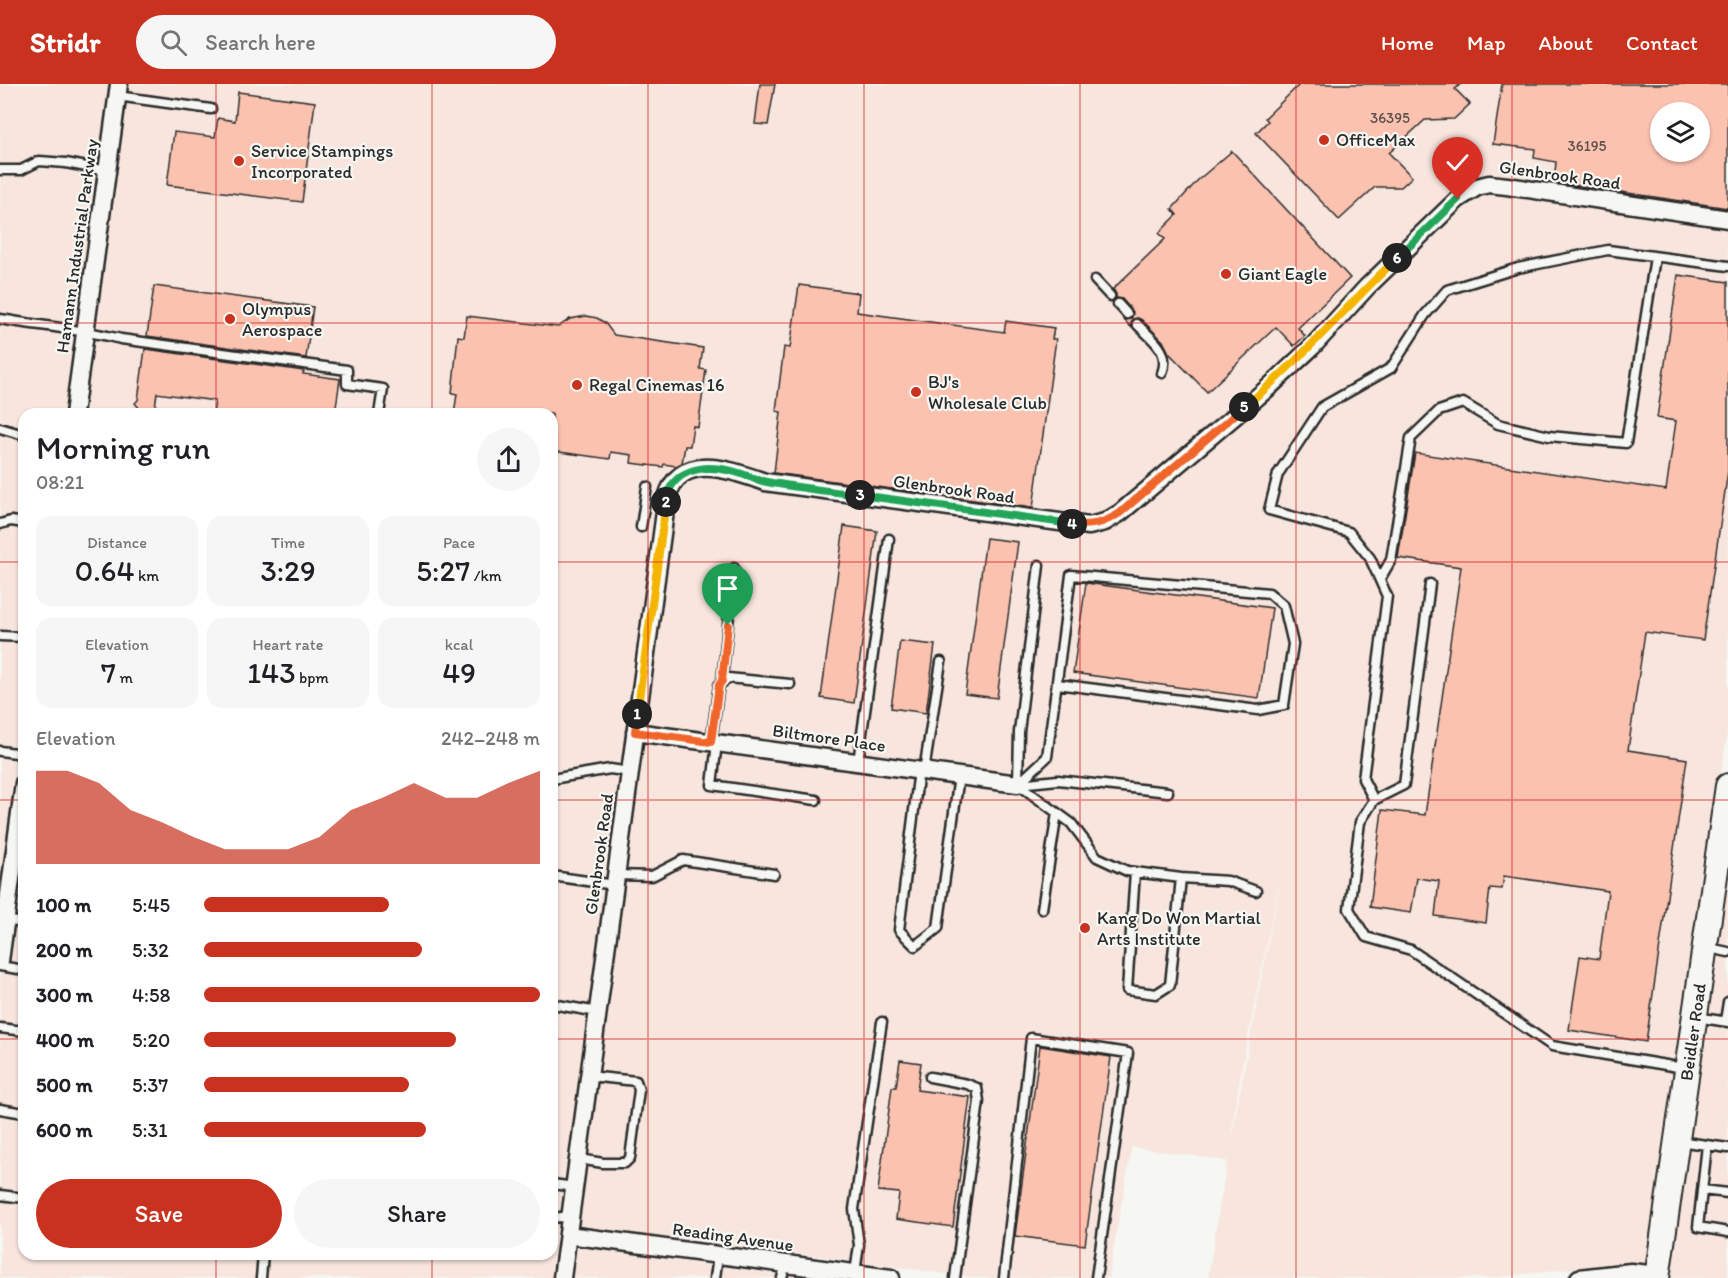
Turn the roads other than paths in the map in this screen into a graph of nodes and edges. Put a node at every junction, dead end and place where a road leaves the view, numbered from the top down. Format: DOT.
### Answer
graph roads {
  1 [pos="118,90"];
  2 [pos="211,109"];
  3 [pos="0,170"];
  4 [pos="107,171"];
  5 [pos="1728,219"];
  6 [pos="1655,256"];
  7 [pos="1728,266"];
  8 [pos="1095,280"];
  9 [pos="1110,296"];
  10 [pos="1118,304"];
  11 [pos="1127,314"];
  12 [pos="0,319"];
  13 [pos="1137,324"];
  14 [pos="85,330"];
  15 [pos="1162,373"];
  16 [pos="75,408"];
  17 [pos="380,408"];
  18 [pos="0,428"];
  19 [pos="18,433"];
  20 [pos="647,487"];
  21 [pos="18,522"];
  22 [pos="0,524"];
  23 [pos="641,527"];
  24 [pos="889,539"];
  25 [pos="1039,565"];
  26 [pos="734,568"];
  27 [pos="1380,579"];
  28 [pos="1430,584"];
  29 [pos="0,636"];
  30 [pos="18,637"];
  31 [pos="941,662"];
  32 [pos="722,681"];
  33 [pos="790,684"];
  34 [pos="1057,684"];
  35 [pos="635,732"];
  36 [pos="714,742"];
  37 [pos="0,751"];
  38 [pos="18,753"];
  39 [pos="858,762"];
  40 [pos="921,771"];
  41 [pos="630,772"];
  42 [pos="958,776"];
  43 [pos="558,778"];
  44 [pos="1018,784"];
  45 [pos="1728,786"];
  46 [pos="1168,792"];
  47 [pos="816,800"];
  48 [pos="1374,800"];
  49 [pos="1057,813"];
  50 [pos="18,839"];
  51 [pos="1135,872"];
  52 [pos="774,874"];
  53 [pos="558,876"];
  54 [pos="1181,878"];
  55 [pos="615,880"];
  56 [pos="1256,891"];
  57 [pos="4,897"];
  58 [pos="1041,909"];
  59 [pos="5,920"];
  60 [pos="18,922"];
  61 [pos="1716,950"];
  62 [pos="0,961"];
  63 [pos="0,966"];
  64 [pos="18,969"];
  65 [pos="1728,1002"];
  66 [pos="558,1005"];
  67 [pos="598,1012"];
  68 [pos="1695,1017"];
  69 [pos="882,1022"];
  70 [pos="1727,1022"];
  71 [pos="0,1028"];
  72 [pos="18,1030"];
  73 [pos="1687,1068"];
  74 [pos="590,1076"];
  75 [pos="930,1077"];
  76 [pos="0,1109"];
  77 [pos="18,1112"];
  78 [pos="1678,1141"];
  79 [pos="1707,1145"];
  80 [pos="1728,1148"];
  81 [pos="579,1159"];
  82 [pos="558,1185"];
  83 [pos="575,1187"];
  84 [pos="1702,1190"];
  85 [pos="1728,1193"];
  86 [pos="0,1195"];
  87 [pos="18,1198"];
  88 [pos="571,1216"];
  89 [pos="558,1217"];
  90 [pos="1728,1232"];
  91 [pos="568,1235"];
  92 [pos="718,1255"];
  93 [pos="262,1260"];
  94 [pos="784,1271"];
  95 [pos="844,1274"];
  96 [pos="1658,1276"];
  97 [pos="261,1278"];
  98 [pos="562,1278"];
  99 [pos="715,1278"];
  100 [pos="891,1278"];
  101 [pos="955,1278"];
  102 [pos="1004,1278"];
  103 [pos="1096,1278"];
  104 [pos="1578,1278"];
  1 -- 2 [label="lane"];
  1 -- 4 [label="street, Hamann Industrial Parkway"];
  3 -- 4 [label="lane"];
  4 -- 14 [label="street, Hamann Industrial Parkway"];
  5 -- 35 [label="street, Glenbrook Road"];
  6 -- 7 [label="lane"];
  6 -- 27 [label="lane"];
  6 -- 27 [label="lane"];
  8 -- 9 [label="lane"];
  10 -- 11 [label="lane"];
  12 -- 14 [label="lane"];
  13 -- 15 [label="lane"];
  14 -- 16 [label="street, Hamann Industrial Parkway"];
  14 -- 17 [label="lane"];
  18 -- 19 [label="lane"];
  20 -- 23 [label="lane"];
  21 -- 22 [label="lane"];
  24 -- 39 [label="lane"];
  25 -- 44 [label="lane"];
  26 -- 32 [label="lane"];
  27 -- 48 [label="lane"];
  28 -- 48 [label="lane"];
  29 -- 30 [label="lane"];
  31 -- 40 [label="lane"];
  32 -- 33 [label="lane"];
  32 -- 36 [label="lane"];
  34 -- 34 [label="lane"];
  34 -- 44 [label="lane"];
  35 -- 36 [label="street, Biltmore Place"];
  35 -- 41 [label="street, Glenbrook Road"];
  36 -- 39 [label="street, Biltmore Place"];
  36 -- 47 [label="lane"];
  37 -- 38 [label="lane"];
  39 -- 40 [label="street, Biltmore Place"];
  40 -- 42 [label="street, Biltmore Place"];
  40 -- 42 [label="lane"];
  41 -- 43 [label="lane"];
  41 -- 55 [label="street, Glenbrook Road"];
  42 -- 44 [label="street, Biltmore Place"];
  44 -- 46 [label="lane"];
  44 -- 49 [label="lane"];
  45 -- 61 [label="street, Beidler Road"];
  48 -- 73 [label="lane"];
  49 -- 51 [label="lane"];
  49 -- 58 [label="lane"];
  50 -- 57 [label="street"];
  51 -- 54 [label="lane"];
  51 -- 54 [label="lane"];
  52 -- 55 [label="lane"];
  53 -- 55 [label="lane"];
  54 -- 56 [label="lane"];
  55 -- 67 [label="street, Glenbrook Road"];
  57 -- 59 [label="street"];
  59 -- 60 [label="lane"];
  59 -- 62 [label="street"];
  61 -- 68 [label="street, Beidler Road"];
  63 -- 64 [label="lane"];
  65 -- 70 [label="lane"];
  66 -- 67 [label="lane"];
  67 -- 74 [label="street, Glenbrook Road"];
  68 -- 70 [label="lane"];
  68 -- 73 [label="street, Beidler Road"];
  69 -- 95 [label="lane"];
  71 -- 72 [label="lane"];
  73 -- 78 [label="street, Beidler Road"];
  74 -- 81 [label="street, Glenbrook Road"];
  74 -- 81 [label="lane"];
  75 -- 101 [label="lane"];
  76 -- 77 [label="lane"];
  78 -- 79 [label="lane"];
  78 -- 96 [label="street, Beidler Road"];
  79 -- 80 [label="lane"];
  79 -- 84 [label="lane"];
  81 -- 83 [label="street, Glenbrook Road"];
  82 -- 83 [label="lane"];
  83 -- 88 [label="street, Glenbrook Road"];
  84 -- 85 [label="lane"];
  84 -- 90 [label="lane"];
  86 -- 87 [label="lane"];
  88 -- 89 [label="lane"];
  88 -- 91 [label="street, Glenbrook Road"];
  91 -- 92 [label="street, Reading Avenue"];
  91 -- 98 [label="street, Glenbrook Road"];
  92 -- 94 [label="street, Reading Avenue"];
  92 -- 99 [label="lane"];
  93 -- 97 [label="lane"];
  94 -- 95 [label="street, Reading Avenue"];
  95 -- 100 [label="street, Reading Avenue"];
  96 -- 104 [label="street"];
  102 -- 103 [label="lane"];
}
